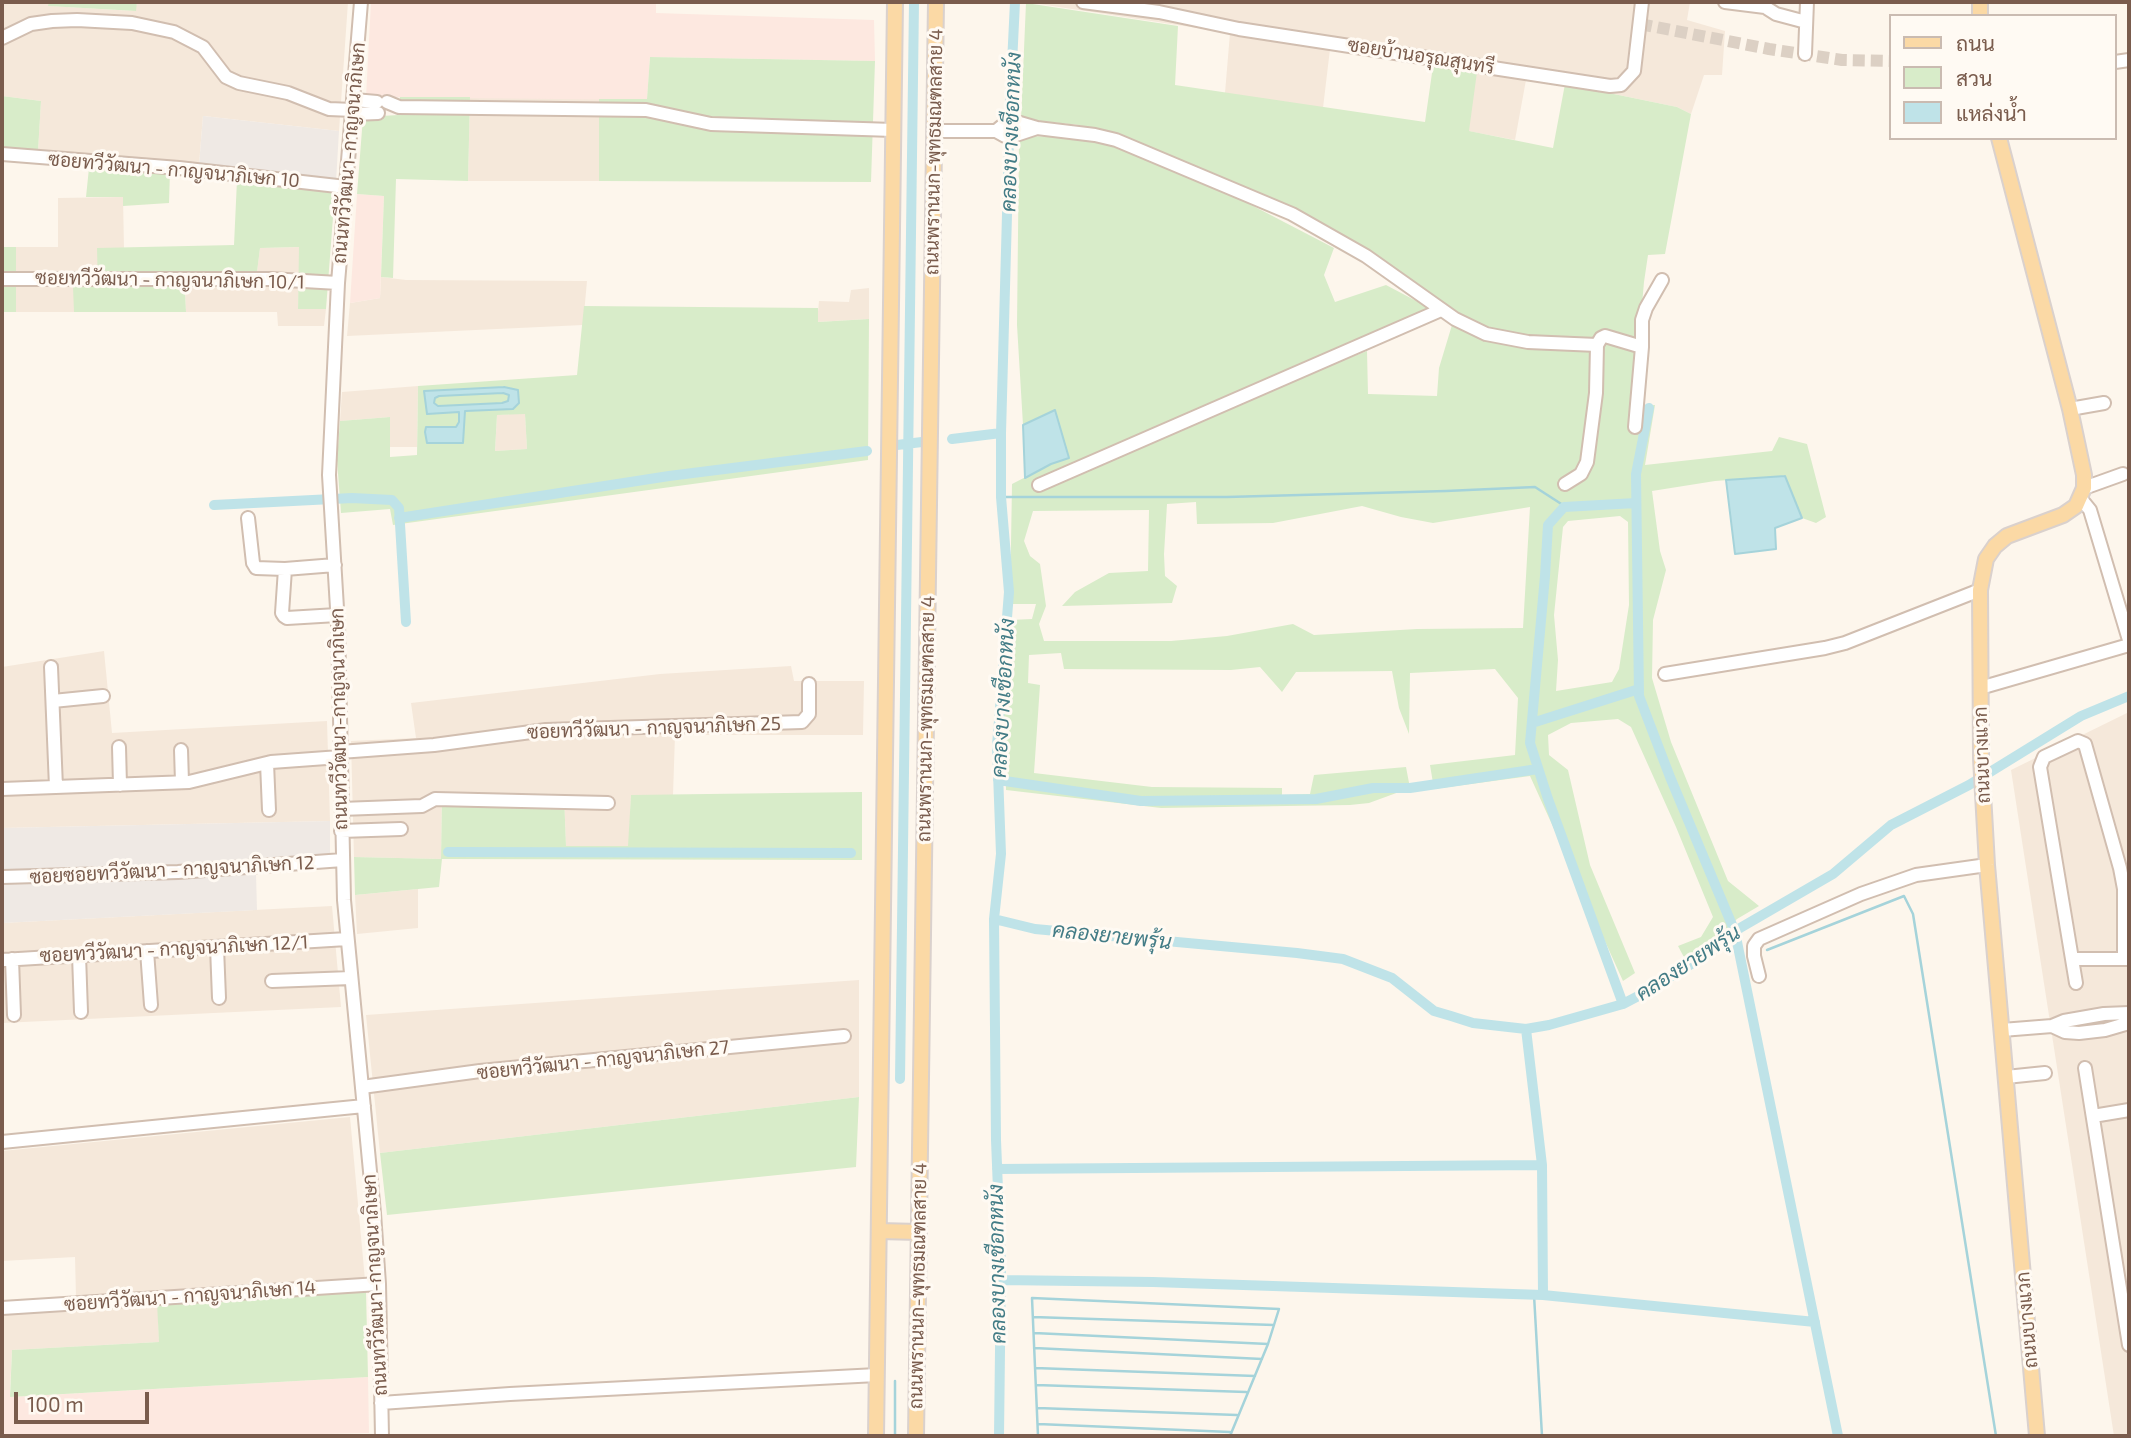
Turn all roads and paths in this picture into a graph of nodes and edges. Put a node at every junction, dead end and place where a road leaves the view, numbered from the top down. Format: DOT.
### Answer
graph roads {
  1 [pos="361,2"];
  2 [pos="895,2"];
  3 [pos="936,2"];
  4 [pos="1083,2"];
  5 [pos="1642,2"];
  6 [pos="1725,2"];
  7 [pos="1807,2"];
  8 [pos="1135,4"];
  9 [pos="1806,22"];
  10 [pos="2,37"];
  11 [pos="1805,54"];
  12 [pos="353,108"];
  13 [pos="894,130"];
  14 [pos="934,131"];
  15 [pos="2000,140"];
  16 [pos="2,155"];
  17 [pos="346,187"];
  18 [pos="2,279"];
  19 [pos="1662,280"];
  20 [pos="338,283"];
  21 [pos="1441,310"];
  22 [pos="1597,345"];
  23 [pos="1642,347"];
  24 [pos="2104,403"];
  25 [pos="2070,409"];
  26 [pos="1635,427"];
  27 [pos="2123,474"];
  28 [pos="1565,484"];
  29 [pos="1039,485"];
  30 [pos="2082,493"];
  31 [pos="248,518"];
  32 [pos="335,565"];
  33 [pos="285,569"];
  34 [pos="1980,590"];
  35 [pos="337,615"];
  36 [pos="2129,643"];
  37 [pos="51,667"];
  38 [pos="1665,674"];
  39 [pos="809,684"];
  40 [pos="1980,688"];
  41 [pos="103,696"];
  42 [pos="53,701"];
  43 [pos="119,747"];
  44 [pos="181,750"];
  45 [pos="340,755"];
  46 [pos="267,763"];
  47 [pos="182,782"];
  48 [pos="120,785"];
  49 [pos="57,788"];
  50 [pos="2,789"];
  51 [pos="608,803"];
  52 [pos="341,809"];
  53 [pos="269,810"];
  54 [pos="401,829"];
  55 [pos="341,831"];
  56 [pos="342,860"];
  57 [pos="1987,865"];
  58 [pos="2,877"];
  59 [pos="347,939"];
  60 [pos="217,947"];
  61 [pos="147,951"];
  62 [pos="79,955"];
  63 [pos="7,959"];
  64 [pos="2072,959"];
  65 [pos="2127,959"];
  66 [pos="1759,976"];
  67 [pos="351,978"];
  68 [pos="272,981"];
  69 [pos="2076,983"];
  70 [pos="219,998"];
  71 [pos="151,1005"];
  72 [pos="81,1012"];
  73 [pos="2129,1013"];
  74 [pos="2104,1014"];
  75 [pos="14,1015"];
  76 [pos="2129,1023"];
  77 [pos="2052,1026"];
  78 [pos="2002,1030"];
  79 [pos="2105,1030"];
  80 [pos="844,1036"];
  81 [pos="2085,1068"];
  82 [pos="2045,1073"];
  83 [pos="2006,1077"];
  84 [pos="362,1087"];
  85 [pos="364,1106"];
  86 [pos="2129,1110"];
  87 [pos="2093,1116"];
  88 [pos="2,1142"];
  89 [pos="879,1231"];
  90 [pos="919,1232"];
  91 [pos="379,1284"];
  92 [pos="2,1308"];
  93 [pos="2129,1345"];
  94 [pos="877,1375"];
  95 [pos="381,1403"];
  96 [pos="382,1436"];
  97 [pos="876,1436"];
  98 [pos="916,1436"];
  99 [pos="2037,1436"];
  1 -- 12 [label="street, ถนนทวีวัฒนา-กาญจนาภิเษก"];
  2 -- 13 [label="main road, ถนนพรานนก-พุทธมณฑลสาย 4"];
  3 -- 14 [label="main road, ถนนพรานนก-พุทธมณฑลสาย 4"];
  4 -- 8 [label="street, ซอยบ้านอรุณสุนทรี"];
  5 -- 8 [label="street, ซอยบ้านอรุณสุนทรี"];
  6 -- 9 [label="street"];
  7 -- 9 [label="street"];
  9 -- 11 [label="street"];
  10 -- 12 [label="street"];
  12 -- 13 [label="street"];
  12 -- 17 [label="street, ถนนทวีวัฒนา-กาญจนาภิเษก"];
  13 -- 89 [label="main road, ถนนพรานนก-พุทธมณฑลสาย 4"];
  14 -- 21 [label="street"];
  14 -- 90 [label="main road, ถนนพรานนก-พุทธมณฑลสาย 4"];
  15 -- 25 [label="main road"];
  16 -- 17 [label="street, ซอยทวีวัฒนา - กาญจนาภิเษก 10"];
  17 -- 20 [label="street, ถนนทวีวัฒนา-กาญจนาภิเษก"];
  18 -- 20 [label="street, ซอยทวีวัฒนา - กาญจนาภิเษก 10/1"];
  19 -- 23 [label="street"];
  20 -- 32 [label="street, ถนนทวีวัฒนา-กาญจนาภิเษก"];
  21 -- 22 [label="street"];
  21 -- 29 [label="street"];
  22 -- 23 [label="street"];
  22 -- 28 [label="street"];
  23 -- 26 [label="street"];
  24 -- 25 [label="street"];
  25 -- 30 [label="main road"];
  27 -- 30 [label="street"];
  30 -- 34 [label="main road, ถนนบางแวก"];
  30 -- 36 [label="street"];
  31 -- 33 [label="street"];
  32 -- 33 [label="street"];
  32 -- 35 [label="street, ถนนทวีวัฒนา-กาญจนาภิเษก"];
  33 -- 35 [label="street"];
  34 -- 38 [label="street"];
  34 -- 40 [label="main road, ถนนบางแวก"];
  35 -- 45 [label="street, ถนนทวีวัฒนา-กาญจนาภิเษก"];
  36 -- 40 [label="street"];
  37 -- 42 [label="street"];
  39 -- 45 [label="street, ซอยทวีวัฒนา - กาญจนาภิเษก 25"];
  40 -- 57 [label="main road, ถนนบางแวก"];
  41 -- 42 [label="street"];
  42 -- 49 [label="street"];
  43 -- 48 [label="street"];
  44 -- 47 [label="street"];
  45 -- 46 [label="street"];
  45 -- 52 [label="street, ถนนทวีวัฒนา-กาญจนาภิเษก"];
  46 -- 47 [label="street"];
  46 -- 53 [label="street"];
  47 -- 48 [label="street"];
  48 -- 49 [label="street"];
  49 -- 50 [label="street"];
  51 -- 52 [label="street"];
  52 -- 55 [label="street, ถนนทวีวัฒนา-กาญจนาภิเษก"];
  54 -- 55 [label="street"];
  55 -- 56 [label="street, ถนนทวีวัฒนา-กาญจนาภิเษก"];
  56 -- 58 [label="street, ซอยซอยทวีวัฒนา - กาญจนาภิเษก 12"];
  56 -- 59 [label="street, ถนนทวีวัฒนา-กาญจนาภิเษก"];
  57 -- 66 [label="street"];
  57 -- 78 [label="main road, ถนนบางแวก"];
  59 -- 60 [label="street, ซอยทวีวัฒนา - กาญจนาภิเษก 12/1"];
  59 -- 67 [label="street, ถนนทวีวัฒนา-กาญจนาภิเษก"];
  60 -- 61 [label="street, ซอยทวีวัฒนา - กาญจนาภิเษก 12/1"];
  60 -- 70 [label="street"];
  61 -- 62 [label="street, ซอยทวีวัฒนา - กาญจนาภิเษก 12/1"];
  61 -- 71 [label="street"];
  62 -- 63 [label="street, ซอยทวีวัฒนา - กาญจนาภิเษก 12/1"];
  62 -- 72 [label="street"];
  63 -- 75 [label="street"];
  64 -- 65 [label="street"];
  64 -- 65 [label="street"];
  64 -- 69 [label="street"];
  67 -- 68 [label="street"];
  67 -- 84 [label="street, ถนนทวีวัฒนา-กาญจนาภิเษก"];
  73 -- 74 [label="street"];
  74 -- 77 [label="street"];
  74 -- 79 [label="street"];
  76 -- 79 [label="street"];
  77 -- 78 [label="street"];
  77 -- 79 [label="street"];
  78 -- 83 [label="main road, ถนนบางแวก"];
  80 -- 84 [label="street, ซอยทวีวัฒนา - กาญจนาภิเษก 27"];
  81 -- 87 [label="street"];
  82 -- 83 [label="street"];
  83 -- 99 [label="main road, ถนนบางแวก"];
  84 -- 85 [label="street, ถนนทวีวัฒนา-กาญจนาภิเษก"];
  85 -- 88 [label="street"];
  85 -- 91 [label="street, ถนนทวีวัฒนา-กาญจนาภิเษก"];
  86 -- 87 [label="street"];
  87 -- 93 [label="street"];
  89 -- 90 [label="main road"];
  89 -- 94 [label="main road, ถนนพรานนก-พุทธมณฑลสาย 4"];
  90 -- 98 [label="main road, ถนนพรานนก-พุทธมณฑลสาย 4"];
  91 -- 92 [label="street, ซอยทวีวัฒนา - กาญจนาภิเษก 14"];
  91 -- 95 [label="street, ถนนทวีวัฒนา-กาญจนาภิเษก"];
  94 -- 95 [label="street"];
  94 -- 97 [label="main road, ถนนพรานนก-พุทธมณฑลสาย 4"];
  95 -- 96 [label="street, ถนนทวีวัฒนา-กาญจนาภิเษก"];
}
